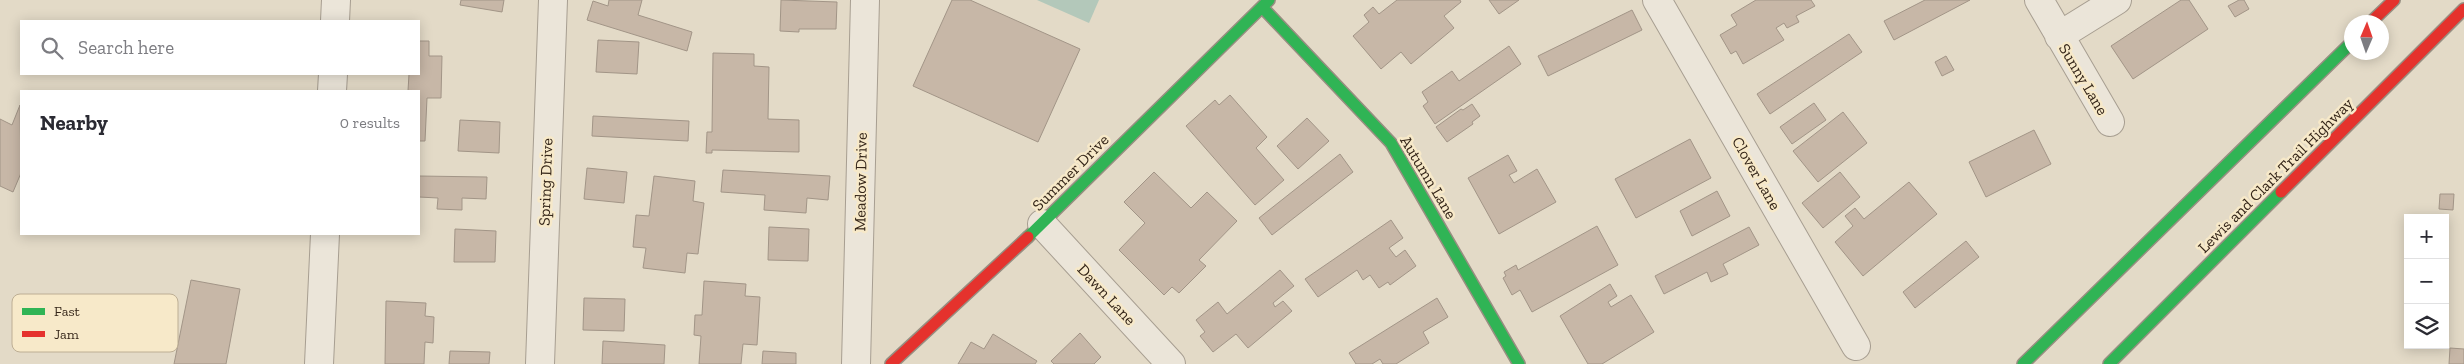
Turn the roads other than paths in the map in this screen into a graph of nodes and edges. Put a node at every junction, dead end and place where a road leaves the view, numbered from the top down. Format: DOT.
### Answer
graph roads {
  1 [pos="336,0"];
  2 [pos="552,0"];
  3 [pos="865,0"];
  4 [pos="1657,0"];
  5 [pos="2039,0"];
  6 [pos="2117,0"];
  7 [pos="2394,0"];
  8 [pos="1265,3"];
  9 [pos="2464,9"];
  10 [pos="2379,15"];
  11 [pos="335,20"];
  12 [pos="2059,36"];
  13 [pos="2344,50"];
  14 [pos="333,75"];
  15 [pos="332,90"];
  16 [pos="2110,122"];
  17 [pos="1042,224"];
  18 [pos="325,235"];
  19 [pos="1856,346"];
  20 [pos="319,364"];
  21 [pos="540,364"];
  22 [pos="856,364"];
  23 [pos="891,364"];
  24 [pos="1171,364"];
  25 [pos="1519,364"];
  26 [pos="2023,364"];
  27 [pos="2109,364"];
  1 -- 11 [label="street"];
  2 -- 21 [label="street, Spring Drive"];
  3 -- 22 [label="street, Meadow Drive"];
  4 -- 19 [label="street, Clover Lane"];
  5 -- 12 [label="street, Sunny Lane"];
  6 -- 12 [label="street, Sunny Lane"];
  7 -- 10 [label="main road"];
  8 -- 17 [label="main road, Summer Drive"];
  8 -- 25 [label="main road, Autumn Lane"];
  9 -- 27 [label="main road, Lewis and Clark Trail Highway"];
  12 -- 16 [label="street, Sunny Lane"];
  13 -- 26 [label="main road"];
  14 -- 15 [label="street"];
  17 -- 23 [label="main road, Summer Drive"];
  17 -- 24 [label="street, Dawn Lane"];
  18 -- 20 [label="street"];
}
